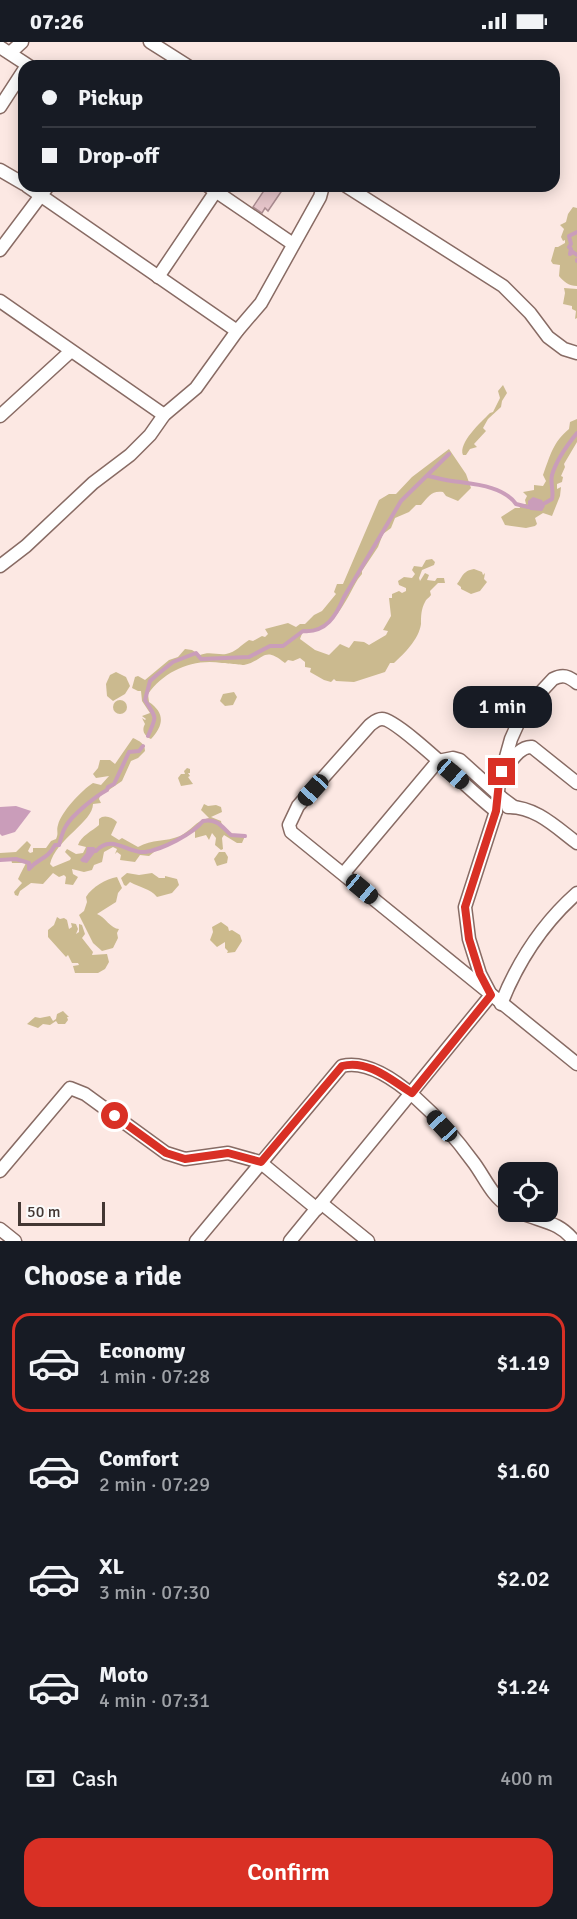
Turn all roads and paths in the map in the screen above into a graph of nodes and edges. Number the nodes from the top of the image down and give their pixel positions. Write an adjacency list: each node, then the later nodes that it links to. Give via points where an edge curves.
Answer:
1 (22, 42): 3 (street)
2 (150, 42): 5 (street)
3 (5, 50): 4 (street)
4 (18, 60)
5 (178, 60)
6 (18, 80): 7 (street)
7 (0, 107)
8 (0, 170): 9 (street)
9 (18, 181)
10 (44, 192): 17 (street)
11 (46, 192): 18 (street)
12 (210, 192): 18 (street)
13 (216, 192): 16 (street)
14 (321, 192): 16 (street)
15 (355, 192): 22 (street, via 503,286 548,337)
16 (293, 244): 20 (street, via 261,303)
17 (0, 250)
18 (158, 277): 20 (street)
19 (0, 301): 21 (street)
20 (237, 331): 23 (street, via 196,388)
21 (71, 351): 23 (street); 24 (street)
22 (577, 353)
23 (164, 415): 25 (street, via 130,455)
24 (0, 416)
25 (0, 566)
26 (577, 683): 28 (street, via 570,677 553,679 524,710)
27 (438, 761): 30 (street, via 460,760); 32 (street); 34 (street); 34 (street, via 393,723 383,718 375,720 298,806 289,825 291,832)
28 (502, 772): 29 (street, via 521,750 532,747); 30 (street)
29 (577, 783)
30 (499, 796): 31 (street); 32 (street)
31 (514, 807): 32 (street); 33 (street, via 527,809)
32 (496, 811): 36 (street, via 465,907 469,939)
33 (577, 843)
34 (344, 873): 36 (street)
35 (577, 893): 37 (street, via 561,906 534,941 513,974)
36 (491, 995): 37 (street); 39 (street)
37 (501, 1004): 38 (street)
38 (577, 1064)
39 (412, 1093): 40 (street, via 374,1069 358,1064 342,1066); 42 (street, via 458,1142); 43 (street)
40 (261, 1162): 41 (street, via 228,1153 185,1159 166,1153 85,1094 70,1088); 43 (street); 47 (street)
41 (0, 1171)
42 (498, 1197)
43 (319, 1206): 48 (street); 49 (street)
44 (551, 1222): 50 (street)
45 (0, 1229): 46 (street)
46 (15, 1241)
47 (196, 1241)
48 (290, 1241)
49 (368, 1241)
50 (574, 1241)

